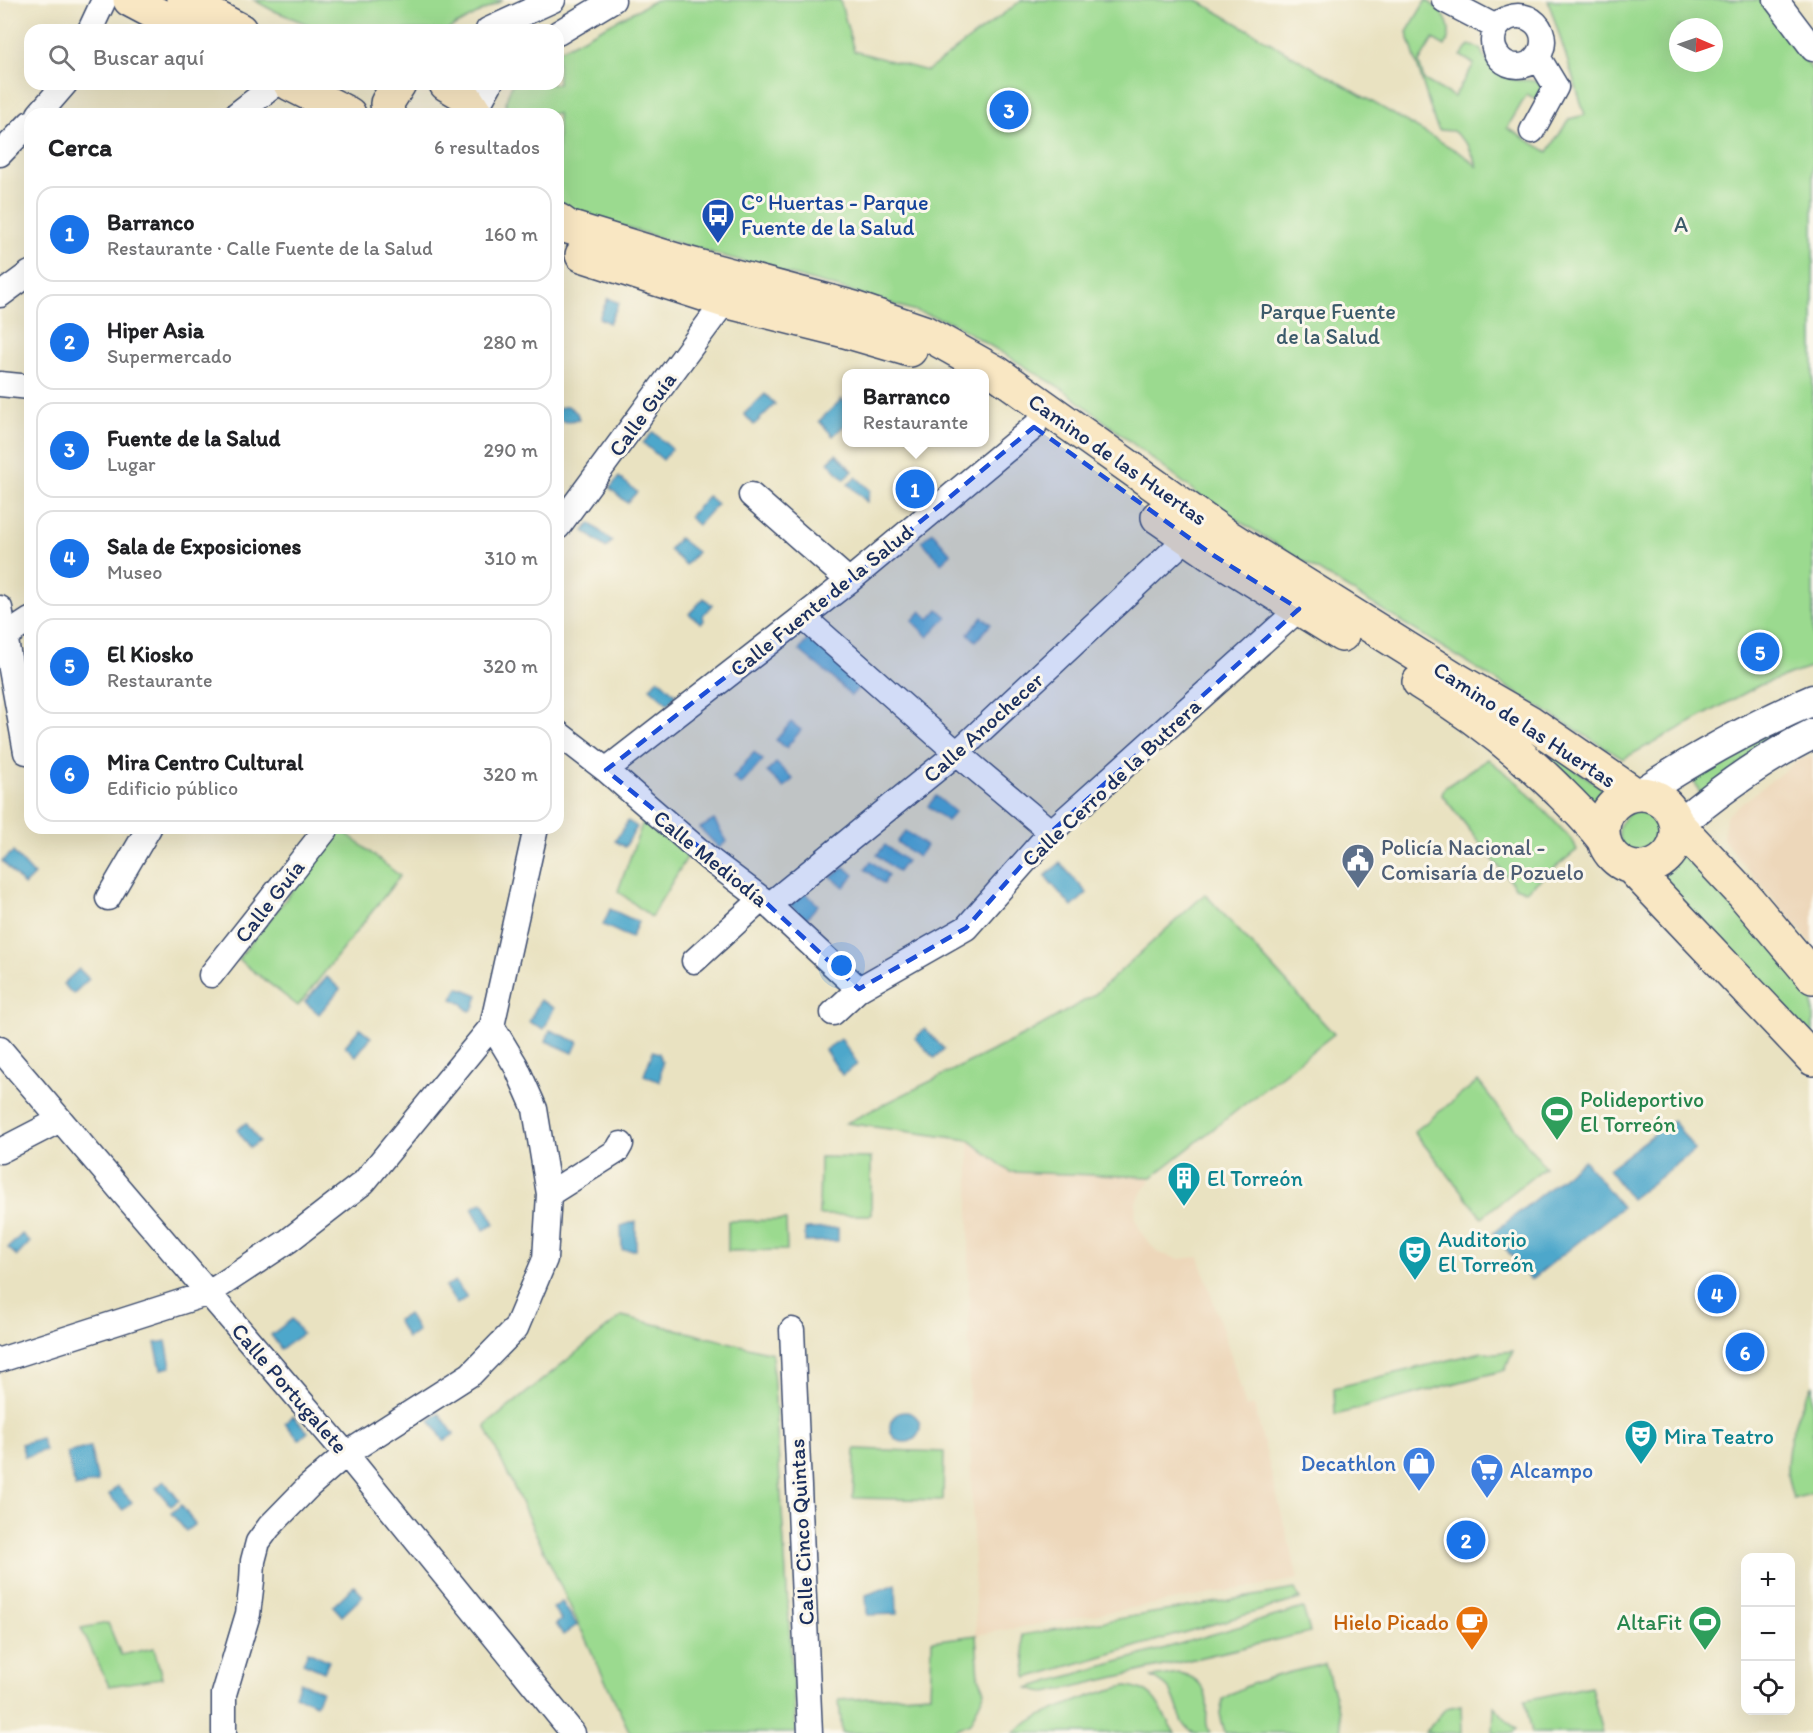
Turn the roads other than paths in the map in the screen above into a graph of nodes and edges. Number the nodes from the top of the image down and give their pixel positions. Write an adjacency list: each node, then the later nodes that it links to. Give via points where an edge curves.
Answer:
1 (104, 0): 9 (street)
2 (130, 0): 10 (main road)
3 (183, 0): 11 (main road)
4 (553, 0): 12 (street)
5 (613, 0): 14 (street)
6 (1444, 0): 13 (street)
7 (1776, 0): 15 (street)
8 (1524, 8): 13 (street); 16 (street, via 1542,33)
9 (93, 24)
10 (176, 24)
11 (229, 24)
12 (501, 24)
13 (1496, 27): 16 (street, via 1492,35 1495,52 1507,64 1523,66)
14 (564, 29)
15 (1813, 49)
16 (1538, 57): 28 (street, via 1556,87)
17 (60, 90): 23 (street)
18 (268, 90): 24 (street)
19 (302, 90): 25 (main road)
20 (395, 90): 26 (main road)
21 (456, 90): 22 (main road)
22 (480, 103)
23 (44, 108)
24 (245, 108)
25 (337, 108)
26 (387, 108)
27 (24, 129): 29 (street)
28 (1532, 131)
29 (0, 154)
30 (564, 225): 55 (main road, Camino de las Huertas, via 854,308 924,332 997,373 1225,535 1530,722)
31 (564, 249): 34 (main road)
32 (24, 277): 33 (street)
33 (0, 295)
34 (725, 301): 35 (main road, via 918,352); 41 (street, Calle Guía)
35 (946, 369)
36 (0, 384): 37 (street)
37 (24, 386)
38 (989, 395): 39 (main road, Camino de las Huertas)
39 (1034, 427): 42 (main road, Camino de las Huertas); 43 (street, Calle Fuente de la Salud)
40 (751, 495): 43 (street)
41 (564, 519)
42 (1188, 537): 45 (main road, Camino de las Huertas); 53 (street, Calle Anochecer)
43 (849, 581): 46 (street, Calle Fuente de la Salud)
44 (0, 608): 48 (street)
45 (1299, 609): 57 (street, Calle Cerro de la Butrera); 61 (main road, Camino de las Huertas, via 1487,727 1536,769)
46 (803, 617): 53 (street); 54 (street, Calle Fuente de la Salud)
47 (24, 624): 48 (street)
48 (4, 637): 52 (street)
49 (1813, 700): 55 (street, via 1769,718)
50 (1813, 734): 56 (street, via 1785,747)
51 (564, 738): 54 (street, Calle Mediodía)
52 (24, 742)
53 (957, 753): 57 (street); 64 (street, Calle Anochecer)
54 (606, 770): 64 (street, Calle Mediodía)
55 (1637, 794): 56 (main road, via 1661,800); 61 (main road, via 1620,800 1609,810)
56 (1678, 825): 62 (main road, via 1672,850 1665,859 1643,869); 67 (main road)
57 (1052, 832): 68 (street, Calle Cerro de la Butrera, via 966,928)
58 (145, 834): 63 (street)
59 (322, 834): 66 (street, Calle Guía)
60 (535, 834): 70 (street)
61 (1604, 840): 62 (main road, via 1611,855)
62 (1631, 867): 72 (main road)
63 (108, 898)
64 (765, 902): 65 (street, Calle Anochecer); 68 (street, Calle Mediodía)
65 (694, 961)
66 (211, 975)
67 (1813, 977)
68 (859, 989): 69 (street, Calle Cerro de la Butrera)
69 (833, 1013)
70 (492, 1026): 76 (street, via 535,1109); 77 (street, via 364,1182 288,1241)
71 (0, 1048): 73 (street, Calle Portugalete)
72 (1813, 1059)
73 (60, 1120): 75 (street); 77 (street, Calle Portugalete)
74 (621, 1144): 76 (street, via 617,1151)
75 (0, 1151)
76 (549, 1194): 80 (street, via 545,1259 516,1328 471,1374)
77 (208, 1293): 79 (street); 80 (street, Calle Portugalete)
78 (792, 1330): 83 (street, Calle Cinco Quintas)
79 (0, 1360)
80 (346, 1454): 81 (street, via 309,1486 258,1542 252,1562 248,1614 224,1694); 82 (street, Calle Portugalete)
81 (224, 1733)
82 (573, 1733)
83 (810, 1733)

